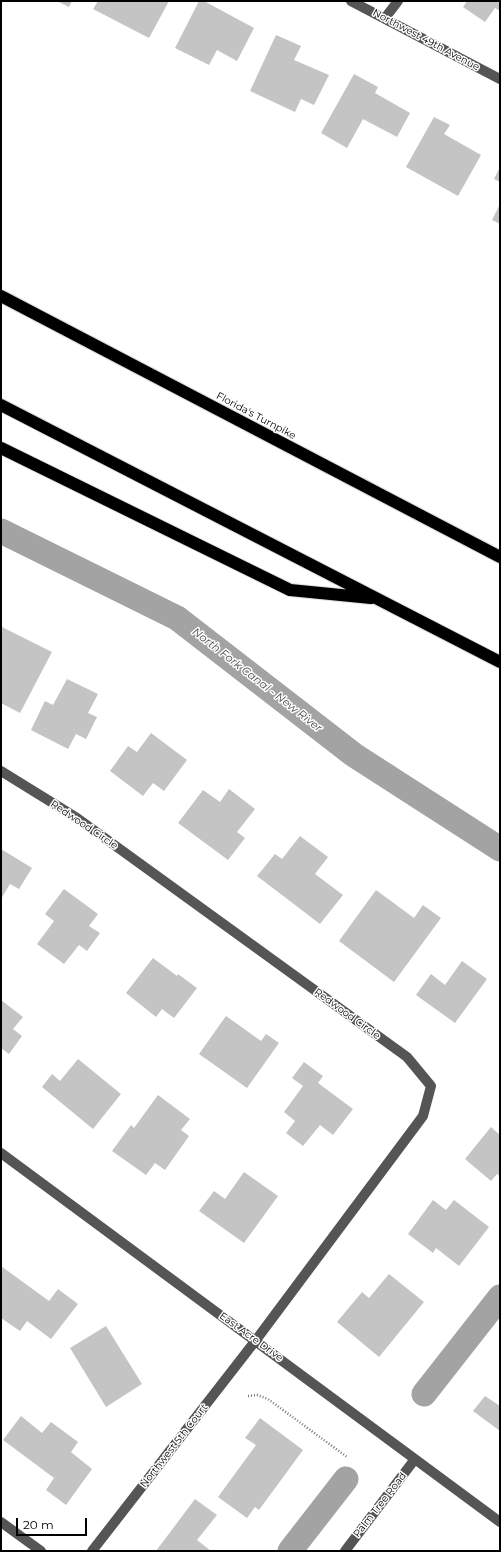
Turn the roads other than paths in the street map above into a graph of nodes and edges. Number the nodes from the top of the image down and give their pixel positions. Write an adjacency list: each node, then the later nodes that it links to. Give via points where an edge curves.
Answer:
1 (351, 1): 3 (street, Northwest 49th Avenue)
2 (398, 1): 3 (street)
3 (385, 18): 4 (street, Northwest 49th Avenue)
4 (500, 79)
5 (1, 296): 8 (highway, Florida's Turnpike)
6 (1, 405): 9 (highway)
7 (1, 448): 9 (highway, via 290,590)
8 (500, 557)
9 (378, 599): 10 (highway)
10 (500, 662)
11 (1, 771): 13 (street, Redwood Circle, via 77,818 407,1057 431,1086 423,1116)
12 (1, 1153): 13 (street, East Acre Drive)
13 (256, 1340): 14 (street, East Acre Drive); 18 (street, Northwest 5th Court)
14 (416, 1459): 16 (street, East Acre Drive); 19 (street, Palm Tree Road)
15 (1, 1522): 17 (street)
16 (500, 1522)
17 (41, 1551)
18 (92, 1551)
19 (345, 1551)

